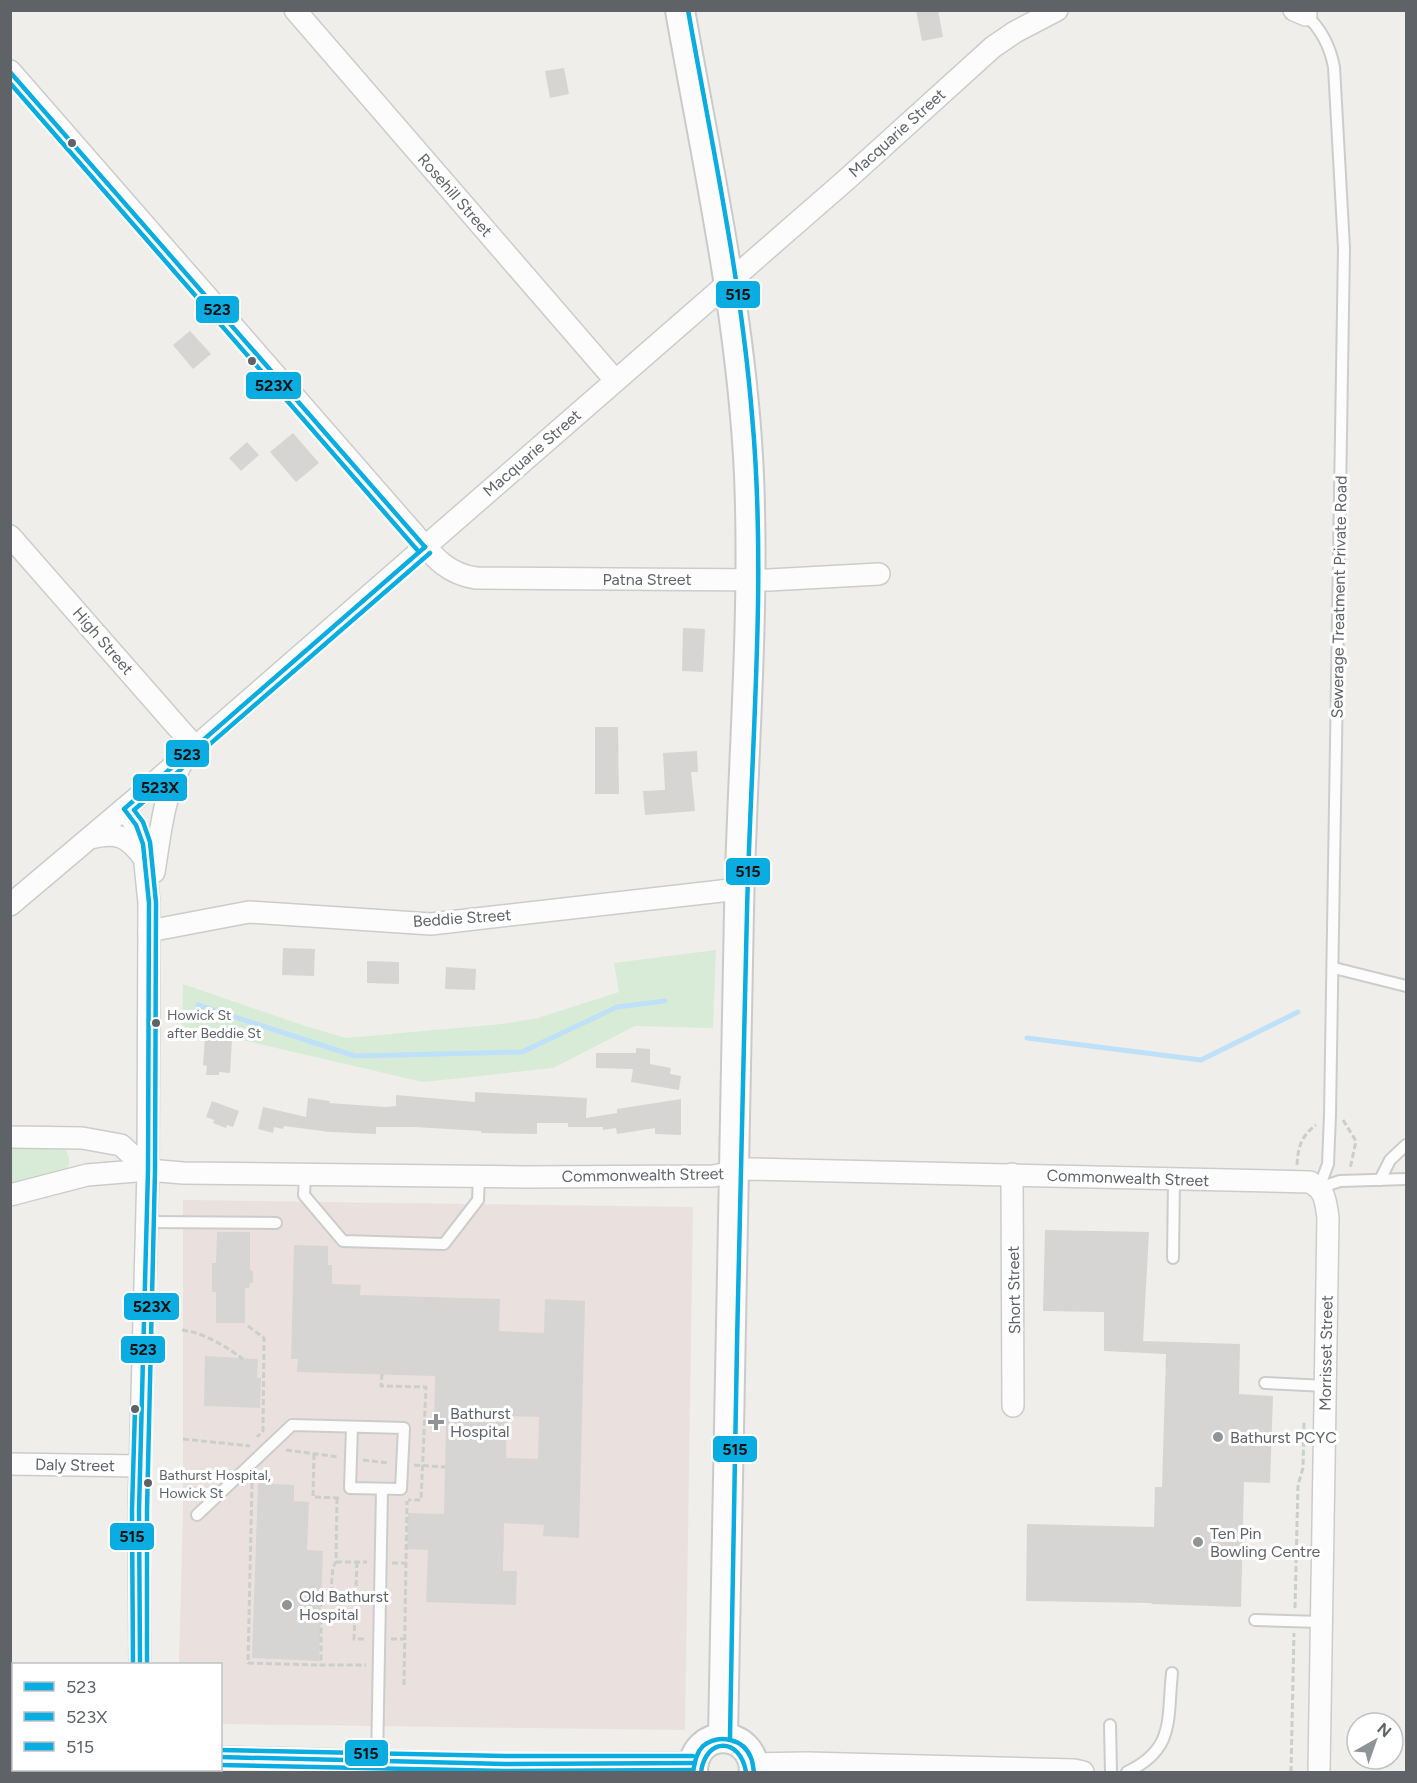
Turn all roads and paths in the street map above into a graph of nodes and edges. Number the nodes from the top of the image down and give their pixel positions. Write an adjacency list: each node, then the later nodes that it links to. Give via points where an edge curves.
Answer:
1 (295, 10): 7 (street, Rosehill Street)
2 (680, 10): 6 (main road)
3 (1057, 10): 6 (street, Macquarie Street, via 993,47)
4 (1300, 13): 21 (lane, Sewerage Treatment Private Road, via 1316,24 1331,51 1334,67 1344,248)
5 (10, 71): 9 (street, Patna Street)
6 (728, 282): 7 (street, Macquarie Street); 11 (main road, via 749,474)
7 (615, 380): 9 (street, Macquarie Street)
8 (10, 536): 12 (street, High Street)
9 (425, 547): 11 (street, Patna Street, via 450,571 476,578); 12 (street, Macquarie Street)
10 (879, 574): 11 (street, Patna Street)
11 (750, 580): 17 (main road)
12 (191, 750): 13 (street, Macquarie Street); 14 (street, via 170,788)
13 (131, 803): 14 (street, via 154,815); 15 (street, Macquarie Street); 16 (street)
14 (160, 834): 18 (street)
15 (90, 838): 16 (street, via 119,836 132,843); 19 (street, Macquarie Street)
16 (144, 858): 18 (street)
17 (739, 889): 20 (street, Beddie Street, via 431,924 249,912); 28 (main road)
18 (149, 903): 20 (street)
19 (10, 904)
20 (148, 931): 27 (street)
21 (1334, 968): 22 (lane); 23 (lane, Sewerage Treatment Private Road)
22 (1407, 986)
23 (1330, 1115): 36 (path, via 1345,1121 1356,1141 1349,1173); 37 (path, via 1307,1131 1298,1145); 38 (lane, Sewerage Treatment Private Road, via 1328,1164)
24 (10, 1137): 25 (street)
25 (82, 1138): 27 (street, via 121,1145); 31 (street)
26 (1407, 1145): 35 (lane, via 1390,1160)
27 (148, 1170): 29 (street, Commonwealth Street); 31 (street, Commonwealth Street); 40 (street)
28 (733, 1173): 30 (street, Commonwealth Street, via 749,1169); 32 (street, Commonwealth Street); 77 (main road)
29 (305, 1174): 32 (street, Commonwealth Street); 32 (lane, via 303,1195 343,1241 444,1244 478,1200)
30 (1012, 1174): 34 (street, Commonwealth Street); 49 (street, Short Street)
31 (87, 1175): 39 (street, Commonwealth Street)
32 (479, 1177)
33 (1407, 1179): 35 (lane)
34 (1174, 1180): 37 (street, Commonwealth Street); 42 (lane)
35 (1380, 1180): 36 (lane)
36 (1340, 1181): 38 (lane)
37 (1295, 1182): 38 (street, Commonwealth Street, via 1310,1182)
38 (1319, 1188): 48 (street, Morrisset Street, via 1325,1197 1328,1217)
39 (10, 1194)
40 (147, 1222): 41 (lane); 59 (street)
41 (276, 1223)
42 (1173, 1258)
43 (249, 1326): 53 (path, via 264,1338 263,1431)
44 (182, 1330): 45 (path, via 219,1341)
45 (243, 1359)
46 (382, 1374): 60 (path, via 381,1386 426,1387)
47 (1265, 1383): 48 (lane)
48 (1326, 1386): 70 (street, Morrisset Street)
49 (1014, 1406)
50 (1304, 1421): 69 (path)
51 (352, 1427): 54 (lane, via 292,1425); 56 (lane); 58 (lane, via 404,1428)
52 (183, 1440): 53 (path)
53 (248, 1446): 54 (path)
54 (268, 1448): 55 (path); 67 (lane)
55 (315, 1454): 56 (path); 64 (path, via 313,1497)
56 (351, 1458): 58 (path); 63 (lane, via 350,1488)
57 (10, 1464): 59 (street, Daly Street)
58 (402, 1464): 60 (path); 63 (lane, via 401,1489)
59 (140, 1466): 71 (street)
60 (422, 1466): 61 (path); 66 (path, via 421,1500)
61 (445, 1467)
62 (252, 1474): 72 (path, via 248,1664)
63 (382, 1494): 66 (path); 79 (lane)
64 (337, 1498): 65 (path); 72 (path, via 336,1562 331,1590 321,1599)
65 (348, 1498)
66 (406, 1500): 75 (path)
67 (197, 1515)
68 (1256, 1620): 69 (lane)
69 (1294, 1621): 70 (lane); 85 (path)
70 (1321, 1622): 86 (street, Morrisset Street)
71 (140, 1663)
72 (321, 1665): 73 (path)
73 (371, 1665)
74 (1172, 1674): 84 (lane, via 1166,1737 1155,1754)
75 (404, 1685)
76 (1110, 1725): 83 (lane)
77 (723, 1738): 80 (main road, via 707,1743 696,1755); 81 (main road, via 746,1748)
78 (222, 1757): 79 (street)
79 (377, 1761): 80 (street)
80 (693, 1768)
81 (754, 1768): 82 (street, via 807,1763)
82 (1083, 1773)
83 (1111, 1773)
84 (1126, 1773)
85 (1291, 1773)
86 (1319, 1773)

